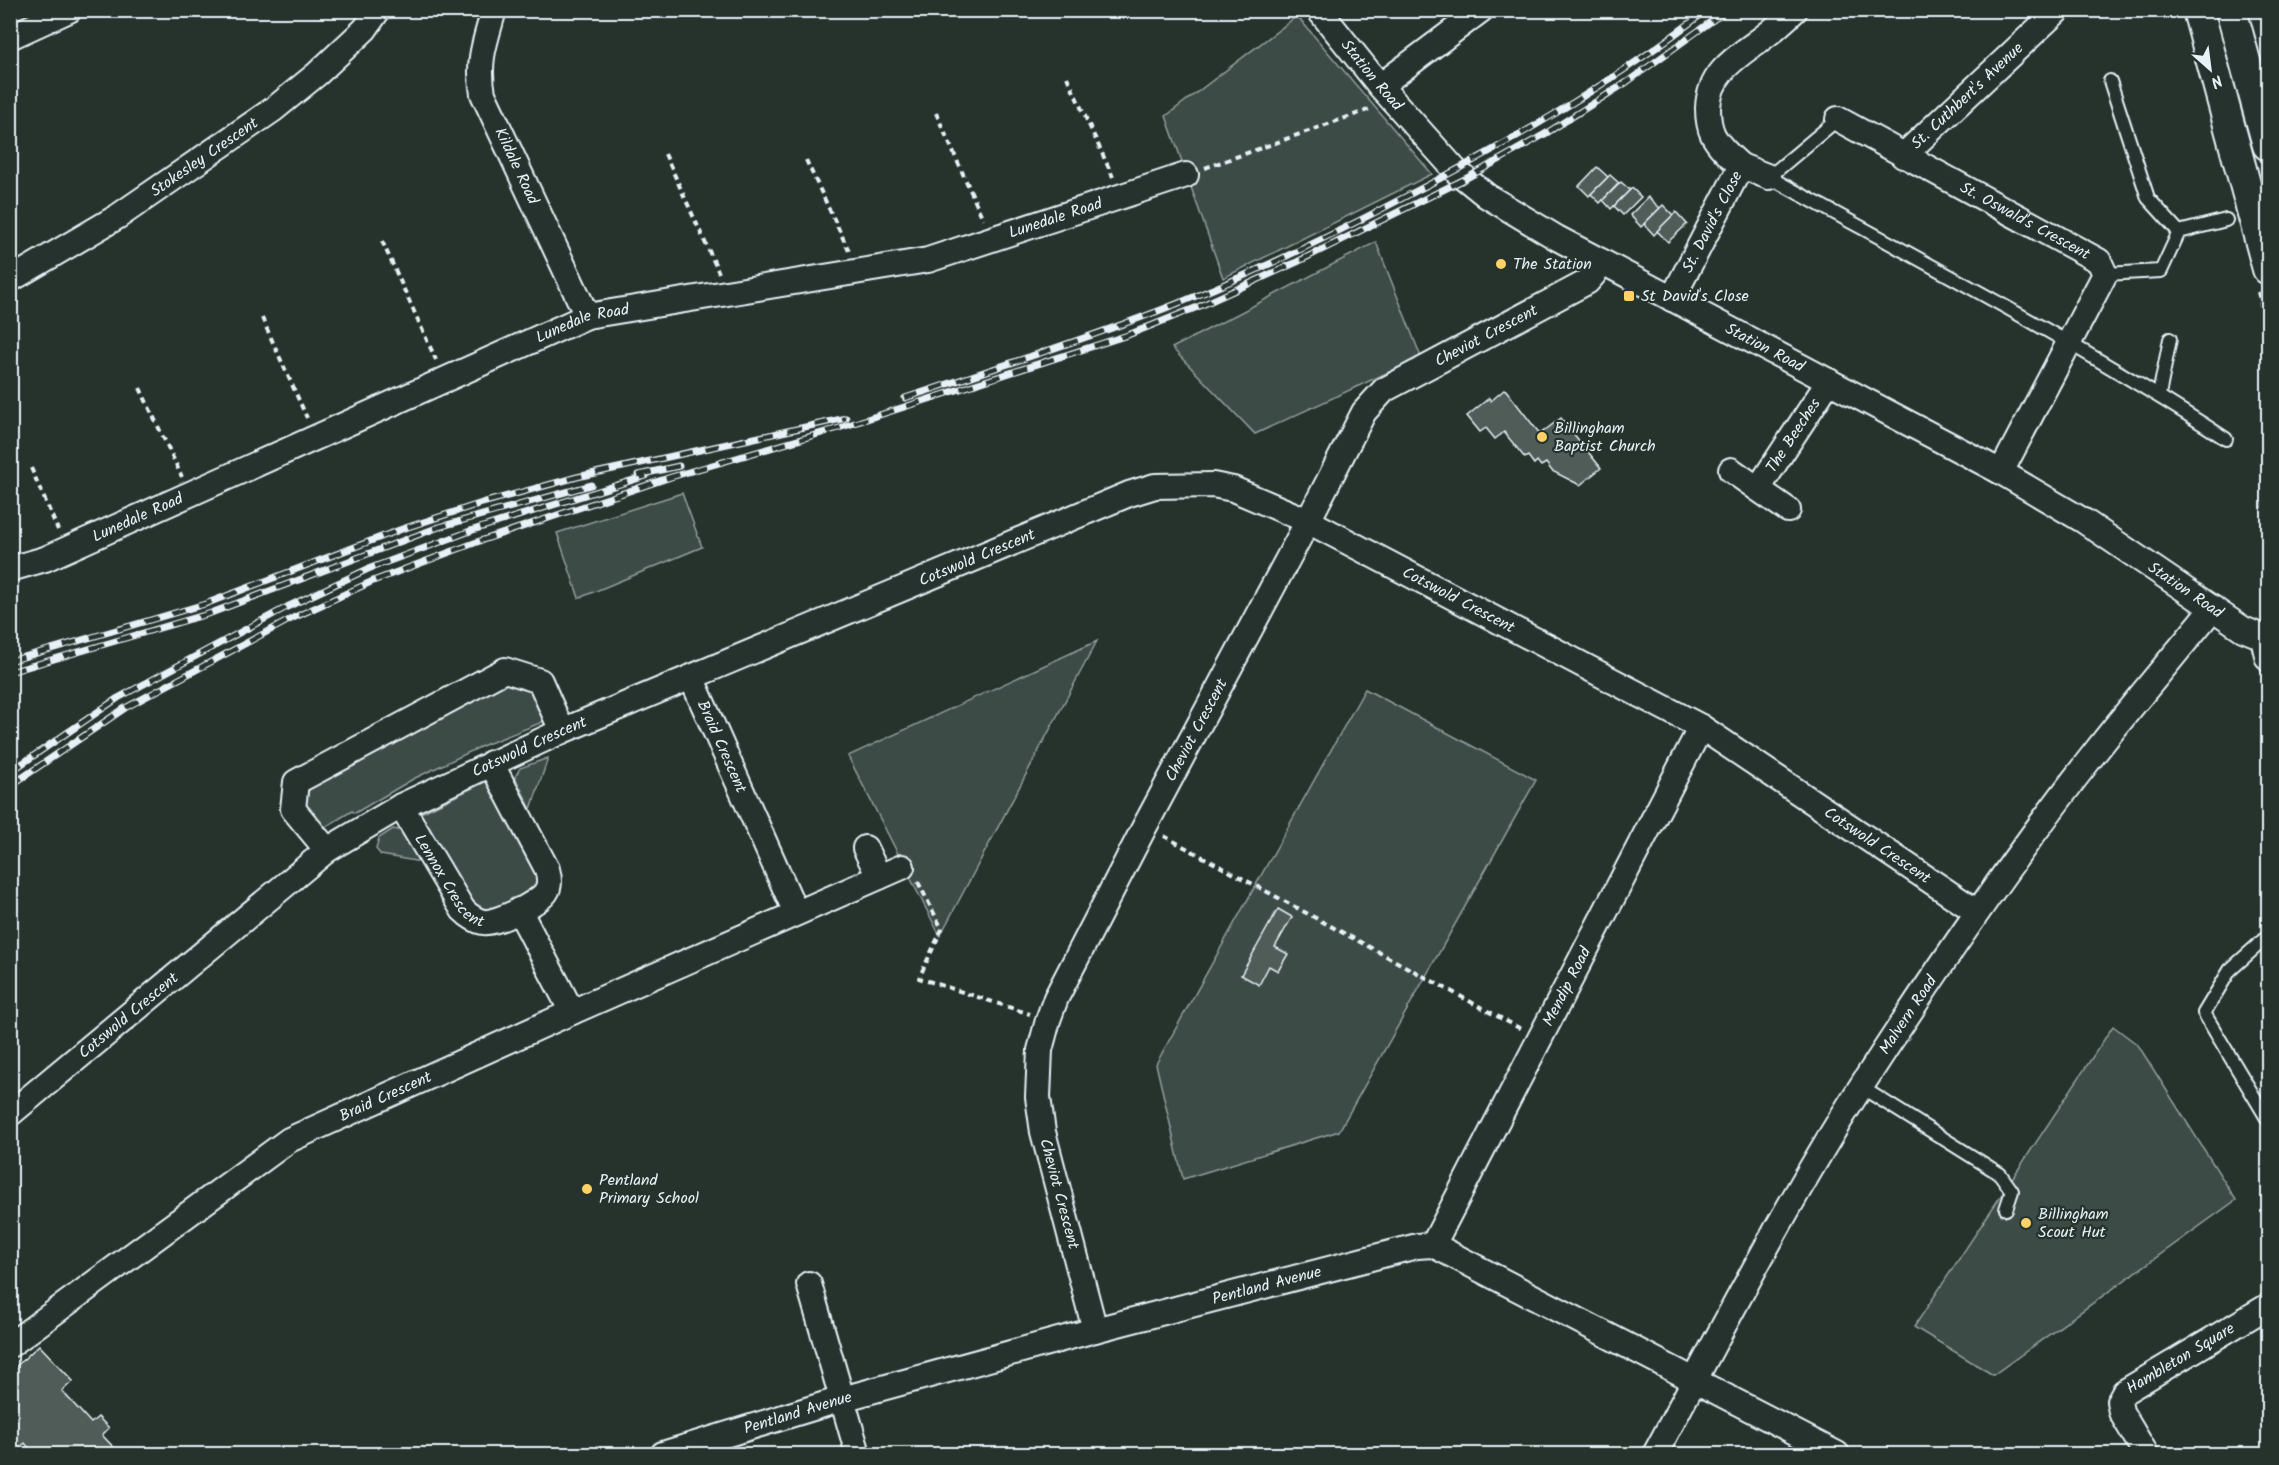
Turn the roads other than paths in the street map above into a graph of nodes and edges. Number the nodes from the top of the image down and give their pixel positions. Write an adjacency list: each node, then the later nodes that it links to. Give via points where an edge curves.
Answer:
1 (69, 10): 10 (street)
2 (378, 10): 24 (street, Stokesley Crescent, via 365,29 274,109 117,217)
3 (494, 10): 26 (street, Kildale Road, via 479,72 483,94)
4 (1319, 10): 12 (street, Station Road)
5 (1481, 10): 12 (street)
6 (1795, 10): 16 (street, St. David's Close, via 1731,60 1713,84 1708,99 1712,134)
7 (2058, 10): 15 (street, St. Cuthbert's Avenue)
8 (2198, 10): 22 (street)
9 (2230, 10): 14 (street)
10 (10, 37)
11 (2110, 81): 20 (lane, via 2148,198)
12 (1387, 93): 21 (street, Station Road, via 1465,179 1519,216)
13 (1838, 119): 15 (street, St. Oswald's Crescent); 18 (lane)
14 (2268, 145)
15 (1904, 156): 23 (street, St. Oswald's Crescent, via 2099,261)
16 (1741, 166): 18 (street); 25 (street, St. David's Close)
17 (1185, 176): 26 (street, Lunedale Road, via 928,260)
18 (1769, 177): 28 (lane)
19 (2226, 220): 20 (lane)
20 (2179, 231): 23 (lane, via 2161,271)
21 (1601, 261): 25 (street, Station Road); 36 (street, Cheviot Crescent, via 1587,282 1384,390 1364,412)
22 (2268, 269)
23 (2105, 274): 28 (street, St. Oswald's Crescent)
24 (10, 280)
25 (1672, 299): 29 (street, Station Road)
26 (587, 316): 37 (street, Lunedale Road, via 45,559)
27 (2170, 339): 30 (lane)
28 (2068, 342): 30 (lane); 33 (street, St. Oswald's Crescent)
29 (1829, 381): 33 (street, Station Road); 34 (street, The Beeches)
30 (2159, 395): 31 (lane)
31 (2226, 439)
32 (1731, 470): 34 (street, The Beeches)
33 (2001, 472): 38 (street, Station Road, via 2084,521)
34 (1758, 489): 35 (street, The Beeches)
35 (1788, 510)
36 (1308, 521): 41 (street, Cotswold Crescent, via 1233,489 1214,485 1155,486); 42 (street, Cotswold Crescent); 62 (street, Cheviot Crescent, via 1144,826 1047,1020 1040,1050 1038,1097 1043,1132)
37 (10, 569)
38 (2213, 608): 39 (street, Station Road); 51 (street, Malvern Road, via 2093,755)
39 (2262, 637): 40 (lane, Station Road, via 2262,660)
40 (2268, 668)
41 (692, 679): 43 (street, Cotswold Crescent); 52 (street, Braid Crescent)
42 (1701, 727): 51 (street, Cotswold Crescent); 59 (street, Mendip Road)
43 (562, 731): 44 (street, Cotswold Crescent); 47 (street, via 540,681 505,670 296,782 293,809)
44 (491, 763): 45 (street, Cotswold Crescent); 50 (street, Lennox Crescent, via 549,878 546,892)
45 (401, 806): 47 (street, Cotswold Crescent); 50 (street, Lennox Crescent, via 463,910 472,918 490,922)
46 (865, 848): 49 (street)
47 (327, 850): 56 (street, Cotswold Crescent)
48 (902, 867): 49 (street, Braid Crescent)
49 (879, 877): 52 (street, Braid Crescent)
50 (519, 910): 54 (street)
51 (1977, 912): 55 (street, Malvern Road)
52 (796, 913): 54 (street, Braid Crescent)
53 (2268, 936): 57 (lane, via 2230,970 2204,1013)
54 (572, 1012): 63 (street, Braid Crescent, via 289,1140)
55 (1861, 1087): 58 (lane, via 2000,1174 2012,1191); 64 (street, Malvern Road, via 1787,1210)
56 (10, 1114)
57 (2268, 1119)
58 (2006, 1209)
59 (1432, 1245): 62 (street, Pentland Avenue); 64 (street)
60 (809, 1284): 65 (street)
61 (2268, 1306): 70 (street, Hambleton Square, via 2124,1392 2119,1401 2121,1412)
62 (1095, 1330): 65 (street, Pentland Avenue)
63 (10, 1345)
64 (1695, 1380): 68 (street, Malvern Road); 69 (street)
65 (842, 1399): 66 (street, Pentland Avenue); 67 (street)
66 (663, 1455)
67 (858, 1455)
68 (1655, 1455)
69 (1838, 1455)
70 (2146, 1455)

